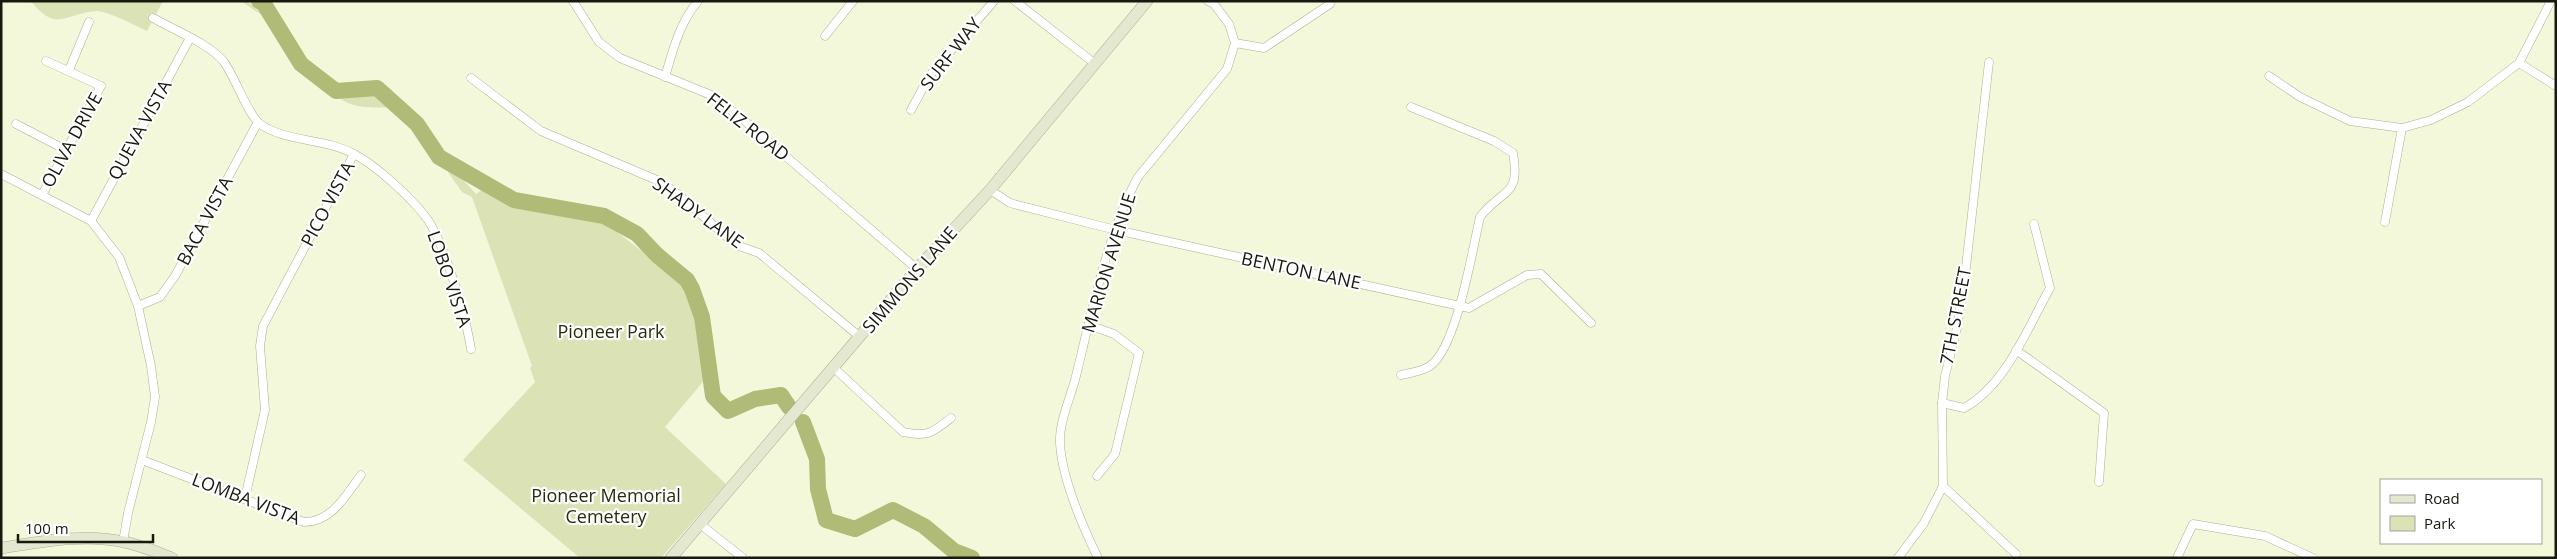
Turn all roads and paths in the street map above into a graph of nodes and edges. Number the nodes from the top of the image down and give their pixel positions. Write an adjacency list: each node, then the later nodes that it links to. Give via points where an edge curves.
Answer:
1 (573, 1): 21 (street, FELIZ ROAD, via 600,42 620,58)
2 (698, 1): 21 (street, via 686,16)
3 (853, 1): 12 (street)
4 (994, 1): 25 (street, SURF WAY, via 930,75)
5 (1015, 1): 17 (street)
6 (1147, 1): 17 (street, SIMMONS LANE)
7 (1208, 1): 14 (street, via 1229,24)
8 (2551, 1): 18 (street)
9 (1330, 4): 14 (street, via 1264,48)
10 (153, 18): 13 (street)
11 (89, 22): 19 (street)
12 (824, 36)
13 (190, 38): 26 (street, via 220,57); 34 (street, QUEVA VISTA)
14 (1235, 43): 37 (street, MARION AVENUE, via 1227,69 1138,177)
15 (46, 61): 19 (street, OLIVA DRIVE)
16 (1989, 62): 48 (street, 7TH STREET, via 1966,267 1957,328 1944,376)
17 (1094, 63): 32 (street, SIMMONS LANE)
18 (2519, 63): 23 (street); 28 (street, via 2468,102 2431,120)
19 (69, 70): 29 (street, OLIVA DRIVE, via 101,86)
20 (2269, 76): 28 (street, via 2300,97 2350,121)
21 (665, 77): 38 (street, FELIZ ROAD, via 711,95)
22 (471, 78): 43 (street, SHADY LANE, via 541,130 659,181 736,245 759,253)
23 (2556, 86)
24 (1411, 106): 40 (street, via 1494,141 1513,154 1517,174 1509,191 1491,203 1480,217)
25 (911, 110)
26 (258, 122): 30 (street, PICO VISTA, via 277,132 319,140); 39 (street, BACA VISTA, via 175,276 160,297)
27 (16, 124): 29 (street)
28 (2402, 128): 35 (street)
29 (66, 150): 33 (street, OLIVA DRIVE)
30 (354, 154): 44 (street, LOBO VISTA, via 379,172 426,217 440,244 466,321); 55 (street, PICO VISTA, via 263,326 260,346 265,410)
31 (1, 174): 33 (street, OLIVA DRIVE)
32 (990, 190): 37 (street, BENTON LANE, via 1010,204); 38 (street, SIMMONS LANE)
33 (42, 195): 34 (street, OLIVA DRIVE)
34 (91, 221): 39 (street, via 119,257)
35 (2385, 222)
36 (2034, 224): 45 (street, via 2050,288)
37 (1116, 230): 40 (street, BENTON LANE); 42 (street, MARION AVENUE)
38 (917, 269): 43 (street, SIMMONS LANE)
39 (138, 306): 50 (street, via 152,366 154,397)
40 (1458, 306): 41 (street, BENTON LANE, via 1469,308 1527,275 1541,274); 47 (street, via 1453,331 1444,351 1430,366)
41 (1591, 323)
42 (1089, 325): 52 (street, via 1114,334 1139,352 1115,454); 63 (street, MARION AVENUE, via 1060,441 1064,467 1082,524)
43 (860, 337): 46 (street, SIMMONS LANE)
44 (471, 349)
45 (2016, 350): 48 (street, via 1991,388 1974,402 1964,408); 53 (street, via 2104,413)
46 (834, 368): 49 (street, via 903,432 932,434); 56 (street, SIMMONS LANE)
47 (1401, 375)
48 (1942, 403): 54 (street, 7TH STREET)
49 (951, 418)
50 (142, 460): 55 (street, LOMBA VISTA); 57 (street)
51 (361, 475): 55 (street, LOMBA VISTA, via 335,509 315,522 304,522)
52 (1097, 476)
53 (2099, 482)
54 (1943, 486): 59 (street); 64 (street, 7TH STREET, via 1924,524)
55 (245, 498)
56 (700, 524): 61 (street, SIMMONS LANE); 62 (street)
57 (123, 542): 58 (street, via 68,539); 60 (street)
58 (1, 548)
59 (2016, 554)
60 (172, 558)
61 (671, 558)
62 (743, 558)
63 (1098, 558)
64 (1898, 558)
65 (2177, 558): 66 (street, via 2193,524 2265,536)
66 (2313, 558)

